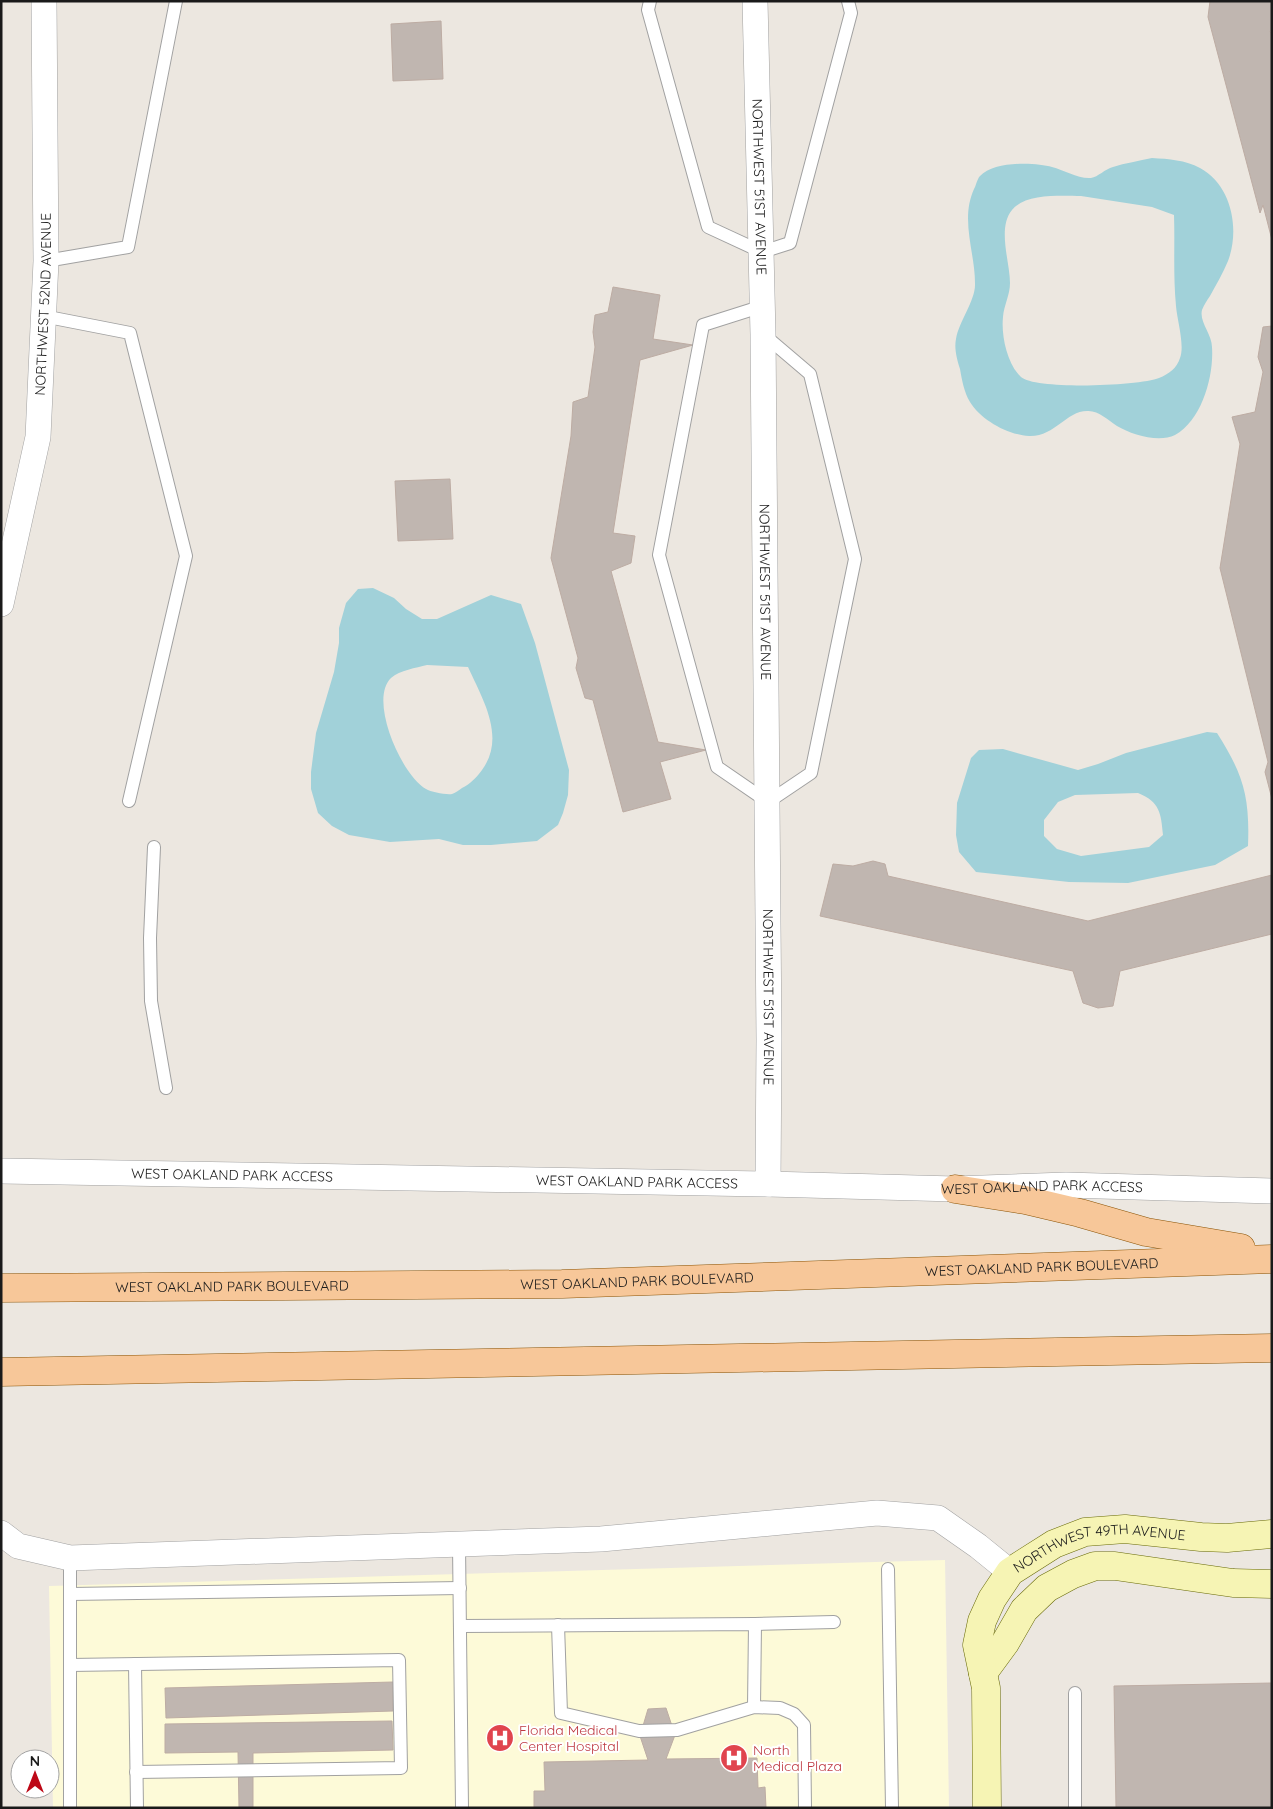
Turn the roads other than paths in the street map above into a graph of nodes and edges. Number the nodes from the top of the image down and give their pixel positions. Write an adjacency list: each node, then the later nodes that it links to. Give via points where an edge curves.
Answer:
1 (44, 1): 7 (street, NORTHWEST 52ND AVENUE)
2 (176, 1): 7 (lane, via 128,247)
3 (650, 1): 6 (lane, via 648,10 708,227)
4 (755, 1): 6 (street, NORTHWEST 51ST AVENUE)
5 (848, 1): 6 (lane, via 851,13 790,243)
6 (762, 252): 8 (street, NORTHWEST 51ST AVENUE)
7 (46, 262): 9 (street, NORTHWEST 52ND AVENUE)
8 (763, 306): 10 (street, NORTHWEST 51ST AVENUE); 13 (lane, via 703,326 659,555 717,767)
9 (43, 316): 11 (street, NORTHWEST 52ND AVENUE, via 38,438); 12 (lane, via 130,333 186,556)
10 (763, 334): 13 (street, NORTHWEST 51ST AVENUE); 13 (lane, via 810,374 855,559 811,774)
11 (1, 604)
12 (129, 801)
13 (768, 802): 17 (street, NORTHWEST 51ST AVENUE)
14 (154, 847): 15 (lane, via 151,1000)
15 (166, 1088)
16 (1, 1171): 17 (street, WEST OAKLAND PARK ACCESS)
17 (768, 1184): 18 (street, WEST OAKLAND PARK ACCESS)
18 (955, 1190): 19 (street, WEST OAKLAND PARK ACCESS, via 1066,1185); 20 (main road, via 1025,1200 1146,1232)
19 (1272, 1191)
20 (1272, 1254)
21 (1272, 1259): 22 (main road, WEST OAKLAND PARK BOULEVARD, via 562,1284)
22 (12, 1288)
23 (1272, 1348): 24 (main road)
24 (13, 1372)
25 (1, 1533): 28 (street, via 18,1546)
26 (1272, 1534): 30 (street, NORTHWEST 49TH AVENUE, via 1227,1538 1125,1528 1085,1532 1054,1544)
27 (459, 1544): 28 (street); 30 (street, via 601,1539 877,1513 938,1518); 32 (lane)
28 (70, 1558): 33 (lane)
29 (888, 1569): 48 (lane)
30 (1010, 1572): 40 (street, NORTHWEST 49TH AVENUE, via 982,1621 977,1645)
31 (1272, 1584): 40 (street, NORTHWEST 49TH AVENUE, via 1233,1583 1095,1566 1047,1588 1024,1610)
32 (460, 1588): 33 (lane); 37 (lane)
33 (70, 1594): 39 (lane)
34 (834, 1622): 35 (lane)
35 (754, 1624): 36 (lane); 42 (lane)
36 (558, 1625): 37 (lane); 42 (lane, via 561,1713 639,1731 677,1730)
37 (460, 1626): 46 (lane)
38 (135, 1664): 39 (lane); 43 (lane); 43 (lane, via 399,1660 402,1768)
39 (70, 1665): 44 (lane)
40 (983, 1672): 49 (street, NORTHWEST 49TH AVENUE, via 986,1688)
41 (1075, 1693): 50 (lane)
42 (754, 1707): 47 (lane, via 780,1708 794,1714 804,1725)
43 (136, 1772): 45 (lane)
44 (70, 1808)
45 (137, 1808)
46 (462, 1808)
47 (805, 1808)
48 (892, 1808)
49 (987, 1808)
50 (1075, 1808)

